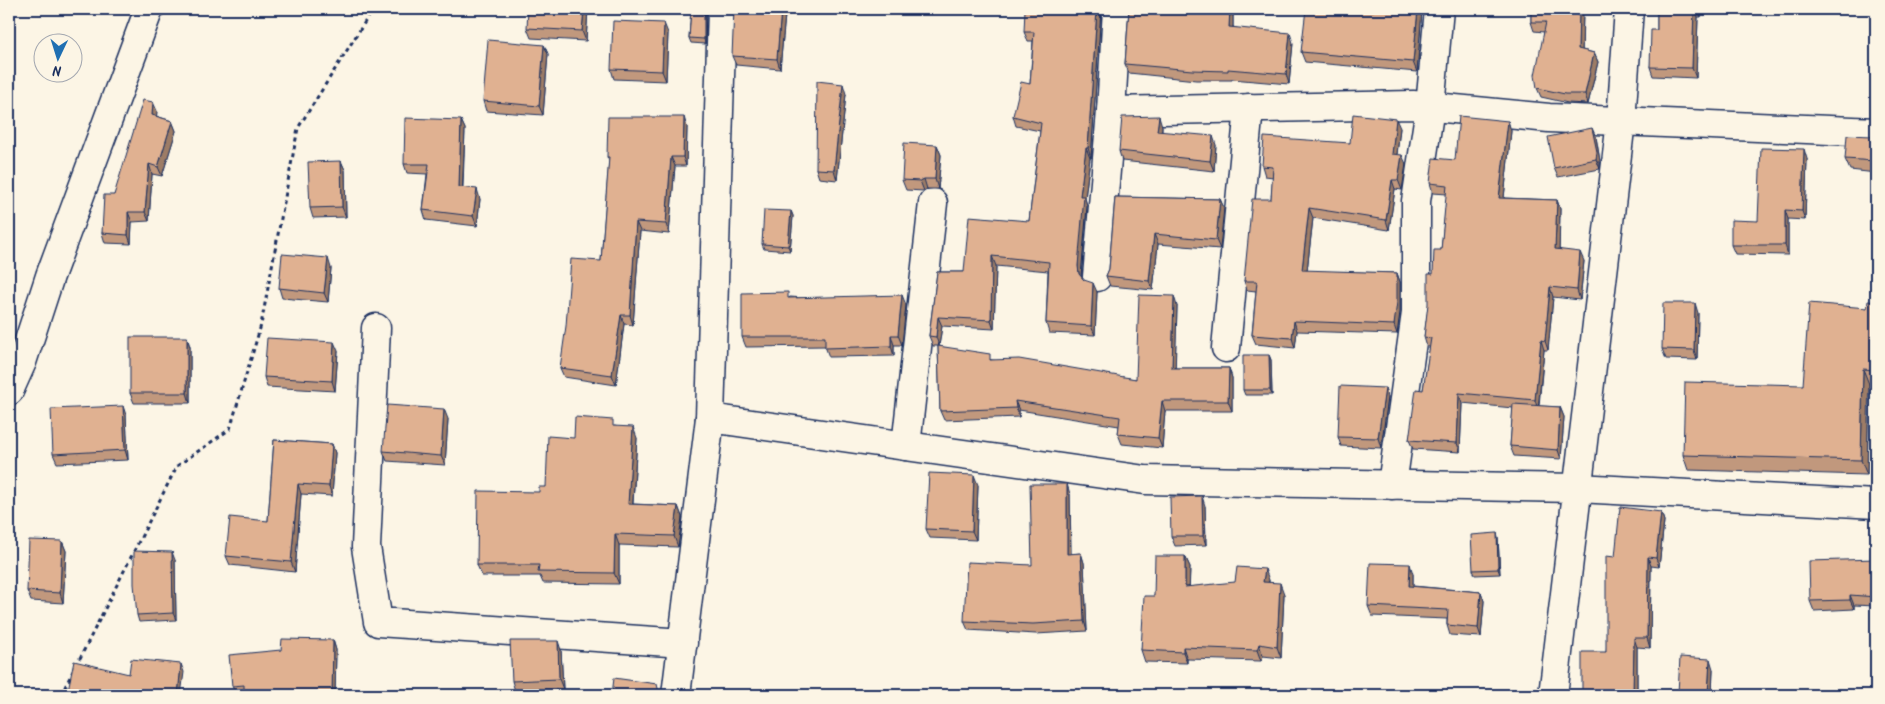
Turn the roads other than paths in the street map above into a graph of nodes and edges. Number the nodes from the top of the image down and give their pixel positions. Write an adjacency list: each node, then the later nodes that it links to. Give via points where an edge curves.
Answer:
1 (149, 9): 15 (street)
2 (722, 9): 16 (street)
3 (1117, 9): 8 (street)
4 (1439, 9): 6 (street)
5 (1629, 9): 9 (street)
6 (1430, 107): 7 (street); 9 (street); 18 (street, via 1416,201 1416,314)
7 (1249, 108): 8 (street); 14 (street)
8 (1111, 111): 12 (street)
9 (1621, 121): 10 (street); 19 (street)
10 (1876, 132)
11 (933, 203): 17 (street)
12 (1097, 277)
13 (376, 328): 21 (street, via 366,546 378,622)
14 (1226, 348)
15 (9, 391)
16 (710, 418): 17 (street); 21 (street)
17 (906, 446): 18 (street, via 1144,480)
18 (1392, 484): 19 (street)
19 (1578, 488): 20 (street); 23 (street)
20 (1876, 504)
21 (683, 643): 22 (street)
22 (676, 695)
23 (1552, 695)

